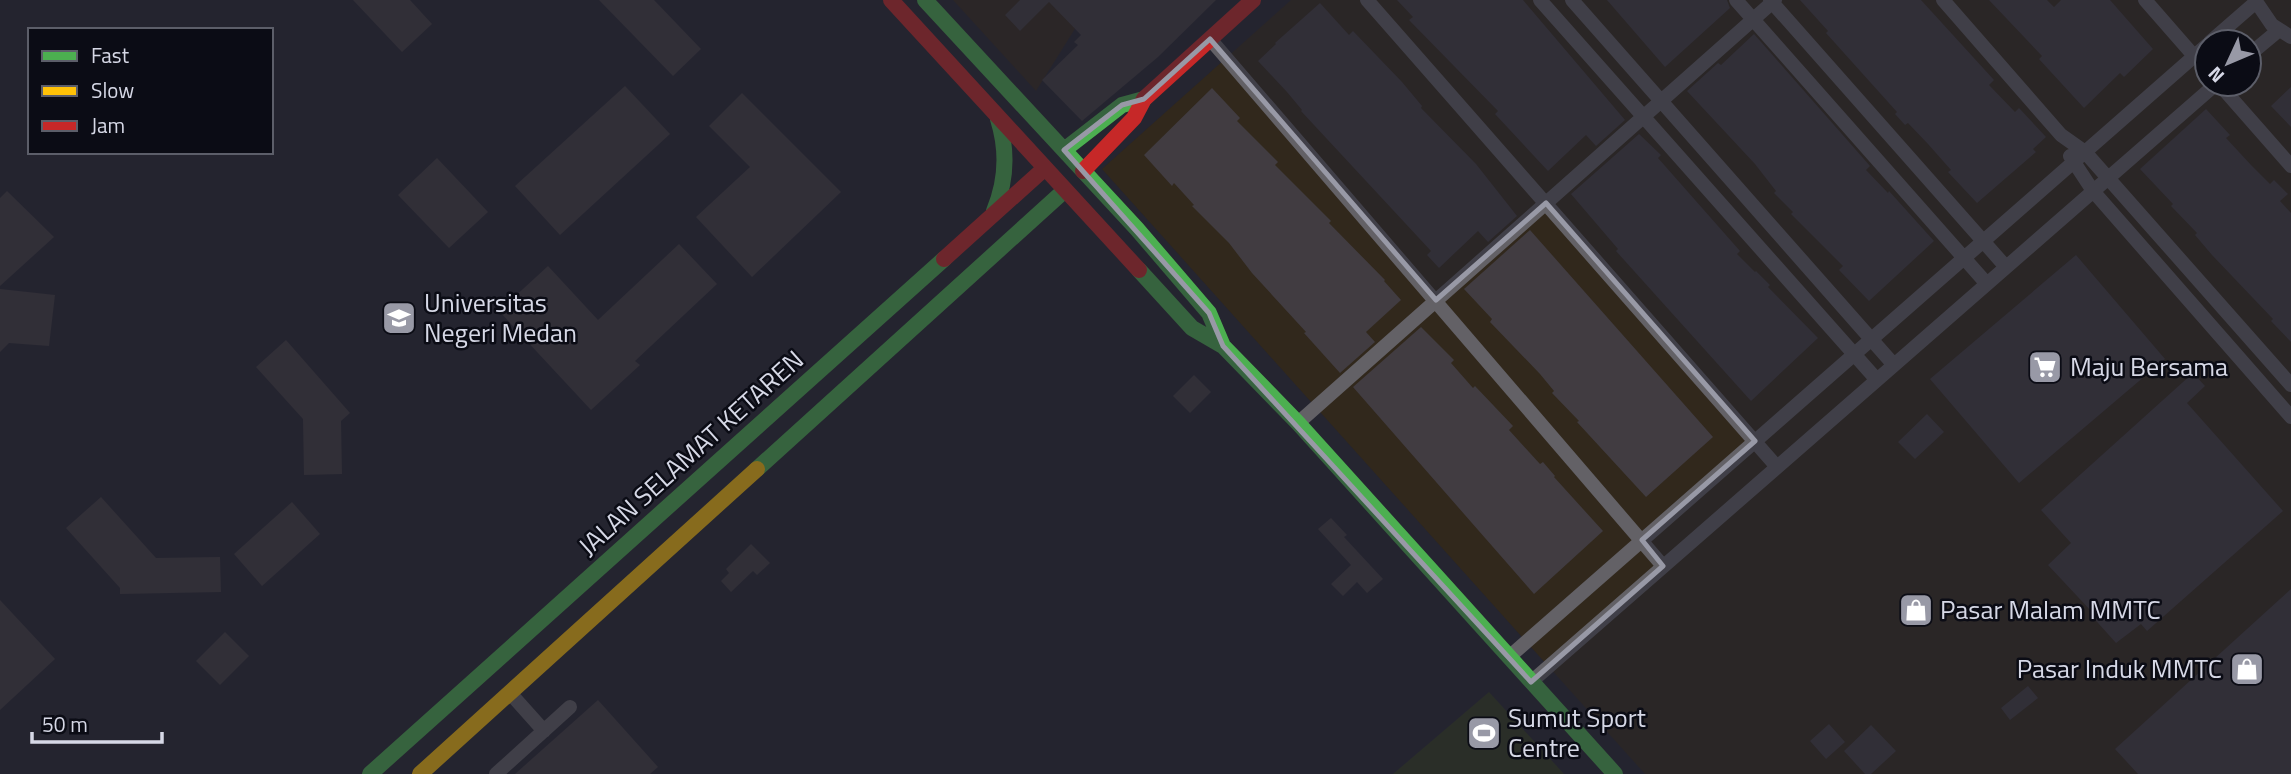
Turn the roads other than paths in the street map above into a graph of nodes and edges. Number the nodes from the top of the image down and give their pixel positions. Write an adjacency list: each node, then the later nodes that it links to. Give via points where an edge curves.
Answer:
1 (891, 0): 27 (street)
2 (925, 0): 31 (street)
3 (1253, 0): 15 (street)
4 (1367, 0): 43 (street)
5 (1540, 0): 28 (street)
6 (1572, 0): 25 (street)
7 (1736, 0): 12 (street)
8 (1943, 0): 30 (street)
9 (2145, 0): 17 (street)
10 (1772, 1): 12 (street); 19 (street)
11 (2256, 1): 13 (street); 14 (street, via 2267,19)
12 (1753, 19): 20 (street); 25 (street)
13 (2226, 28)
14 (2285, 33): 16 (street)
15 (1210, 39): 24 (street); 49 (street)
16 (2263, 46)
17 (2193, 55)
18 (2193, 57): 33 (street)
19 (1824, 61): 20 (street); 21 (street)
20 (1804, 78): 26 (street)
21 (1855, 96): 26 (street); 29 (street)
22 (2201, 98): 38 (street)
23 (2230, 98): 35 (street)
24 (1144, 99): 31 (street, via 1122,105); 37 (street, via 1134,118)
25 (1661, 101): 28 (street); 50 (street)
26 (1835, 113): 32 (street)
27 (996, 114): 36 (street); 44 (street, via 1007,155 1001,196)
28 (1643, 116): 43 (street); 52 (street)
29 (1888, 134): 32 (street); 39 (street)
30 (2061, 135): 33 (street); 34 (street)
31 (1064, 150): 37 (street)
32 (1869, 151): 42 (street)
33 (2085, 152): 34 (street); 38 (street)
34 (2073, 163): 41 (street); 45 (street)
35 (2291, 166)
36 (1045, 168): 40 (street); 44 (street, JALAN SELAMAT KETAREN)
37 (1083, 171): 51 (street, via 1209,313)
38 (2109, 178): 41 (street); 56 (street)
39 (1931, 182): 42 (street); 45 (street)
40 (1065, 190): 51 (street, via 1192,328); 57 (street, JALAN SELAMAT KETAREN)
41 (2093, 191): 47 (street); 58 (street)
42 (1911, 199): 46 (street)
43 (1546, 203): 49 (street); 60 (street)
44 (992, 215): 54 (street, JALAN SELAMAT KETAREN)
45 (1983, 241): 46 (street); 47 (street)
46 (1964, 258): 48 (street); 50 (street)
47 (2006, 267): 48 (street)
48 (1987, 284): 53 (street)
49 (1436, 300): 59 (street); 62 (street)
50 (1871, 339): 52 (street); 53 (street)
51 (1223, 345): 59 (street)
52 (1854, 355): 55 (street); 60 (street)
53 (1894, 365): 55 (street)
54 (811, 378): 57 (street); 69 (street, JALAN SELAMAT KETAREN)
55 (1877, 380): 61 (street)
56 (2291, 385)
57 (833, 400): 66 (street, JALAN SELAMAT KETAREN)
58 (2291, 417)
59 (1298, 423): 64 (street)
60 (1755, 441): 61 (street); 62 (street)
61 (1777, 467): 63 (street)
62 (1642, 540): 63 (street); 64 (street)
63 (1664, 566): 65 (street)
64 (1509, 657): 65 (street)
65 (1531, 681): 73 (street)
66 (510, 693): 68 (street); 69 (street, JALAN SELAMAT KETAREN)
67 (570, 707): 68 (street)
68 (544, 731): 72 (street)
69 (428, 744): 70 (street, JALAN SELAMAT KETAREN); 71 (street, JALAN SELAMAT KETAREN)
70 (370, 774)
71 (420, 774)
72 (496, 774)
73 (1615, 774)

